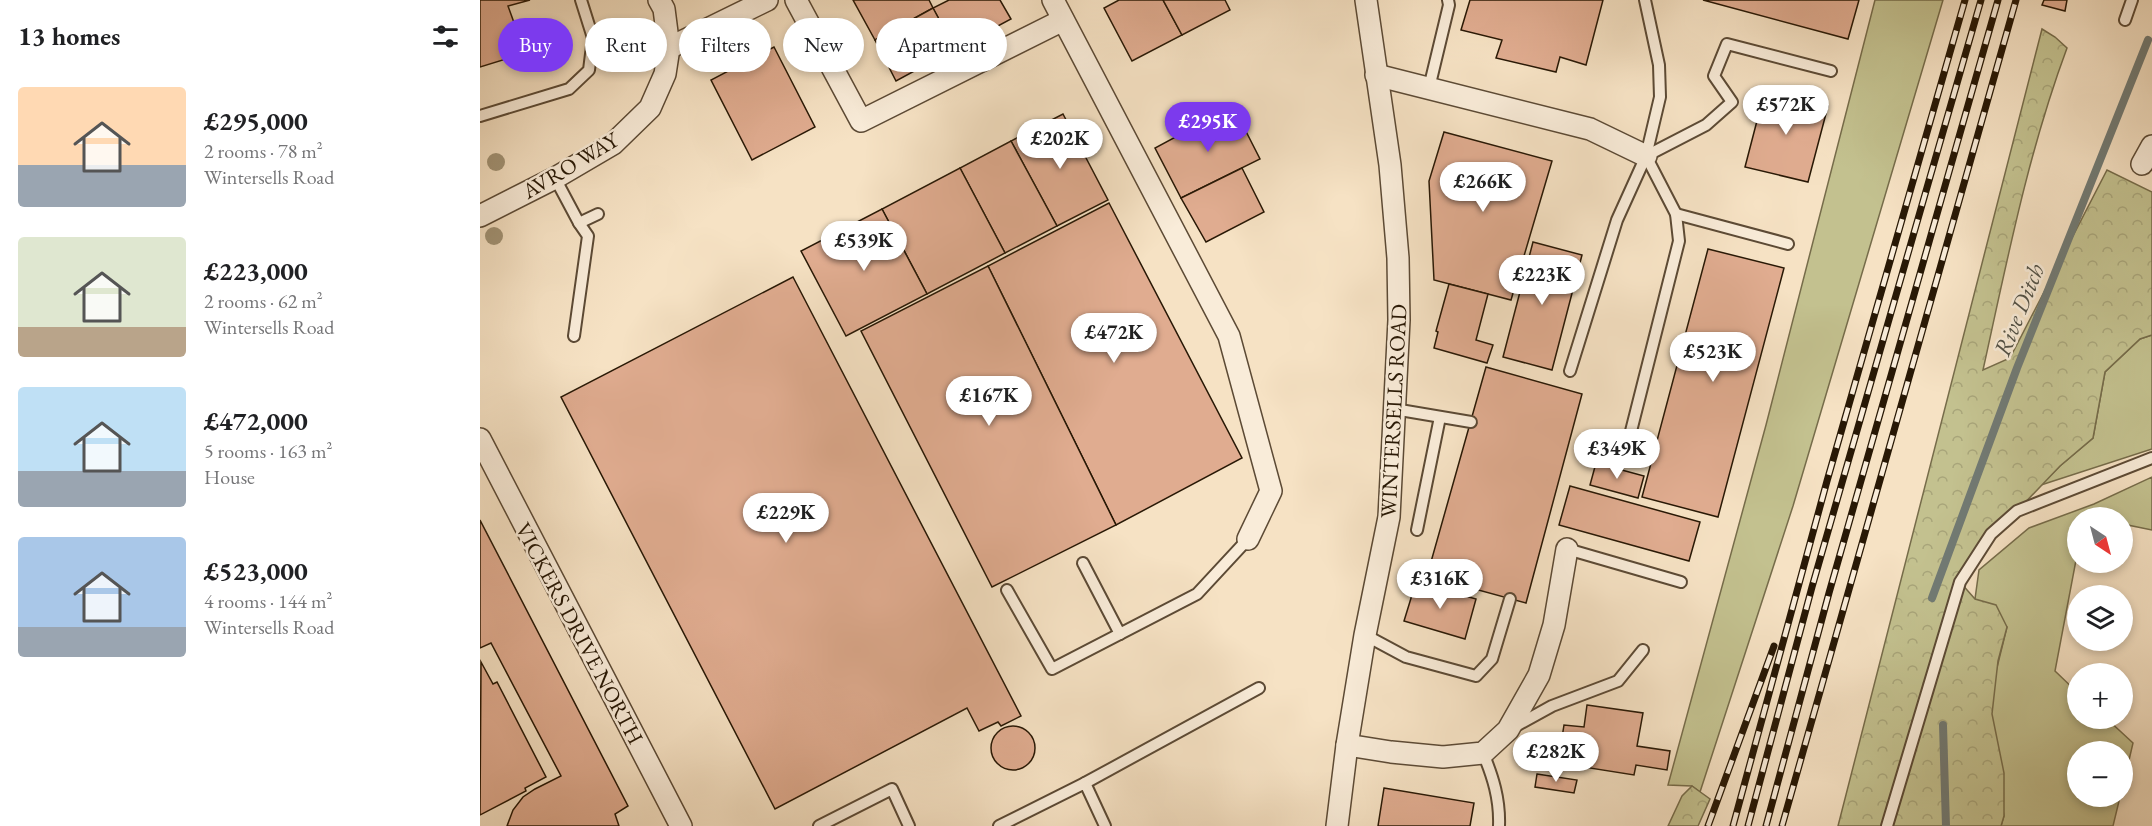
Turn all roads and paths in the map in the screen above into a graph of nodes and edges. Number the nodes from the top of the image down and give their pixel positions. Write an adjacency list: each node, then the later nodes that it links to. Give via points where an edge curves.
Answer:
1 (581, 0): 16 (lane, via 593,38 589,70 569,88)
2 (659, 0): 12 (street, AVRO WAY, via 664,9)
3 (767, 0): 12 (street)
4 (796, 0): 10 (street, via 861,122)
5 (1053, 0): 10 (street)
6 (1366, 0): 14 (street, WINTERSELLS ROAD)
7 (1448, 0): 15 (lane)
8 (1645, 0): 17 (lane, via 1659,66 1660,97)
9 (2132, 0): 11 (lane)
10 (1064, 20): 33 (street, via 1229,336 1271,491)
11 (2125, 20)
12 (669, 48): 18 (street, AVRO WAY, via 665,74 650,108 613,144)
13 (1831, 71): 17 (lane, via 1727,44 1714,76 1732,102 1706,125)
14 (1376, 75): 15 (street); 26 (street, WINTERSELLS ROAD, via 1390,165 1398,258)
15 (1429, 88): 17 (street, via 1590,129)
16 (480, 116)
17 (1646, 156): 20 (lane); 25 (lane, via 1617,220)
18 (555, 178): 21 (street, AVRO WAY); 22 (lane)
19 (598, 214): 22 (lane)
20 (1676, 214): 23 (lane); 30 (lane, via 1679,241)
21 (480, 216)
22 (579, 223): 24 (lane, via 588,236)
23 (1788, 244)
24 (574, 336)
25 (1570, 371)
26 (1394, 409): 27 (lane); 40 (street, WINTERSELLS ROAD, via 1389,518)
27 (1440, 417): 28 (lane); 32 (lane)
28 (1470, 422)
29 (480, 439): 47 (street, VICKERS DRIVE NORTH)
30 (1626, 451)
31 (2152, 458): 54 (lane, via 2017,511 1991,534 1960,582)
32 (1417, 530)
33 (1248, 539): 39 (lane, via 1197,594)
34 (1567, 549): 36 (lane); 43 (street, via 1554,625 1539,675)
35 (1083, 563): 39 (lane)
36 (1681, 582)
37 (1007, 590): 39 (lane, via 1052,669)
38 (1510, 599): 40 (lane, via 1492,658 1476,676 1406,657)
39 (1120, 634)
40 (1365, 635): 44 (street, WINTERSELLS ROAD)
41 (1643, 650): 43 (lane, via 1618,681 1552,706)
42 (1259, 688): 46 (lane)
43 (1508, 730): 45 (street)
44 (1347, 745): 45 (street, via 1443,757); 52 (street, WINTERSELLS ROAD)
45 (1483, 753): 53 (lane, via 1500,809)
46 (1085, 783): 50 (lane); 51 (lane)
47 (681, 826)
48 (819, 826): 49 (lane, via 892,789)
49 (909, 826)
50 (999, 826)
51 (1105, 826)
52 (1336, 826)
53 (1499, 826)
54 (1887, 826)

